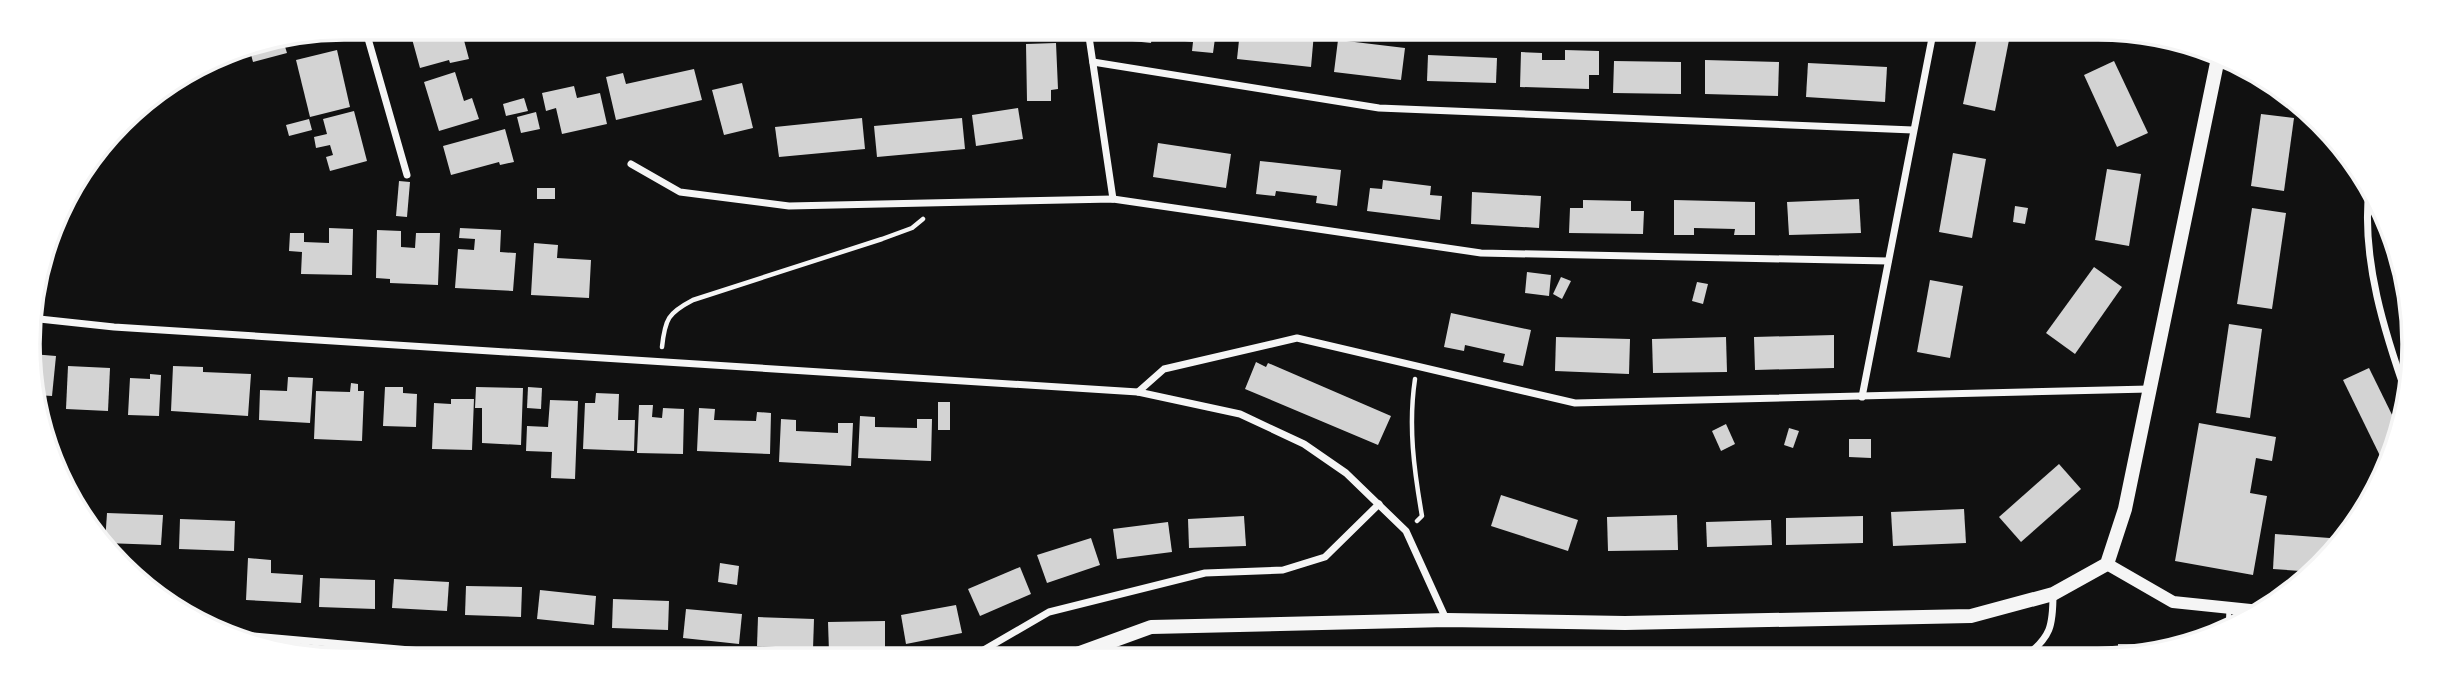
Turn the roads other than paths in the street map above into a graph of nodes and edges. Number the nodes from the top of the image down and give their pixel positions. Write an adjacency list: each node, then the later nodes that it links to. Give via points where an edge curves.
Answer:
1 (368, 40): 8 (street)
2 (1090, 40): 4 (street)
3 (1932, 40): 6 (street)
4 (1093, 62): 6 (street, via 1378,108); 9 (street)
5 (2217, 64): 14 (main road)
6 (1913, 130): 11 (street)
7 (631, 164): 9 (street, via 680,192 789,206)
8 (407, 175)
9 (1113, 199): 11 (street, via 1481,253)
10 (2368, 205): 13 (street, via 2373,272)
11 (1888, 261): 16 (street)
12 (41, 319): 15 (street)
13 (2400, 376)
14 (2149, 389): 16 (street); 18 (main road, via 2125,509)
15 (1138, 392): 16 (street, via 1164,369 1297,338 1575,403); 17 (street, via 1240,414 1304,444 1346,473)
16 (1863, 397)
17 (1379, 504): 23 (street, via 1406,531); 26 (street, via 1325,557 1283,570 1205,572 1049,611)
18 (2108, 564): 19 (main road); 20 (street, via 2174,602)
19 (2053, 594): 23 (main road, via 1971,616 1625,623); 28 (street, via 2053,619)
20 (2229, 609): 21 (street); 22 (lane)
21 (2244, 610)
22 (2229, 618)
23 (1447, 620): 27 (main road, via 1151,627)
24 (266, 637): 25 (street)
25 (387, 648)
26 (987, 648)
27 (1093, 648)
28 (2037, 648)

